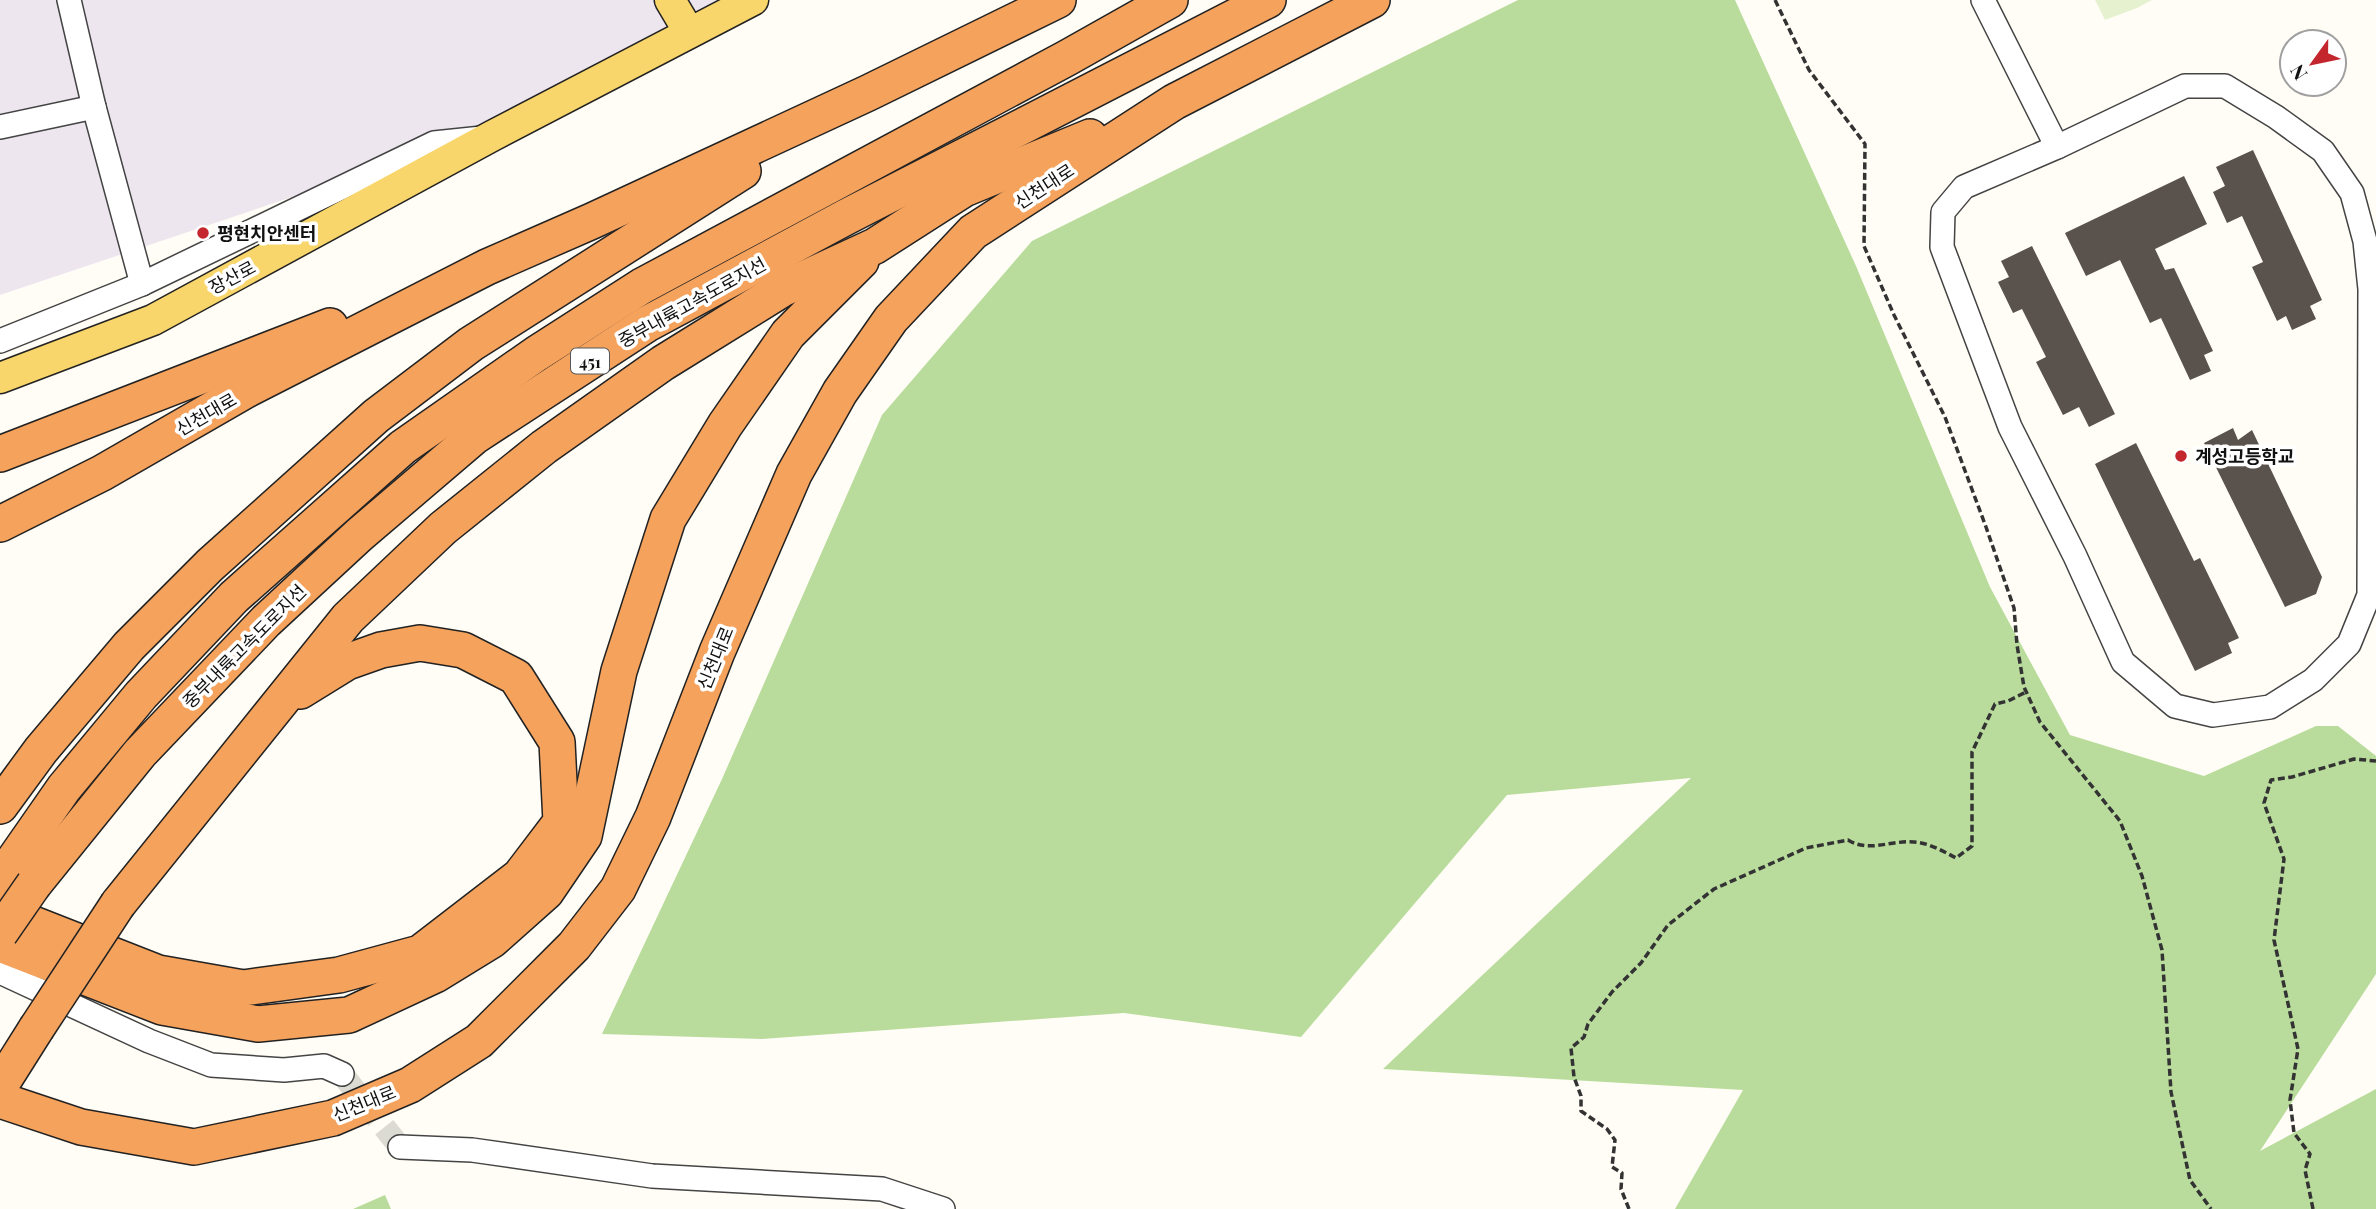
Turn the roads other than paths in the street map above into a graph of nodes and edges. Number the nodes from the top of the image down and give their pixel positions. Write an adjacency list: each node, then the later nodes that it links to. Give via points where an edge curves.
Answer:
1 (69, 0): 12 (street)
2 (670, 0): 9 (main road)
3 (753, 0): 9 (main road, 장산로)
4 (1058, 0): 10 (highway, 신천대로)
5 (1170, 0): 25 (highway, 중부내륙고속도로지선 / 451, via 642,286 403,447 234,597 141,695 64,788)
6 (1268, 0): 25 (highway, 중부내륙고속도로지선 / 451, via 647,324 475,436 266,621)
7 (1372, 0): 11 (highway, 신천대로)
8 (1983, 0): 15 (street)
9 (689, 33): 14 (main road, 장산로)
10 (868, 93): 17 (highway, 신천대로); 24 (highway, via 471,344 376,416 210,565 129,646)
11 (1174, 102): 16 (highway, via 964,189); 32 (highway, 신천대로, via 973,232 891,319 840,392 793,474 653,817 618,889 574,946 479,1041 410,1085 333,1118 194,1147 81,1127)
12 (94, 107): 13 (street); 18 (street)
13 (0, 127)
14 (492, 136): 18 (street, 장산로, via 434,143); 20 (main road, 장산로, via 153,320)
15 (2057, 147): 15 (street, via 2185,86 2225,86 2323,151 2352,193 2365,241 2370,289 2369,595 2348,644 2313,680 2270,707 2213,715 2175,706 2123,662 2010,427 1942,247 1943,212 1964,187)
16 (875, 246): 23 (highway, via 773,295 663,363 544,447 443,528 348,618); 28 (highway, via 788,334 668,519 619,671 584,836 547,892 492,940 435,975 349,1015 257,1024 162,1007)
17 (487, 267): 21 (highway); 22 (highway, 신천대로, via 248,389 102,473)
18 (142, 284): 19 (street, 장산로)
19 (0, 341)
20 (0, 378)
21 (0, 454)
22 (0, 524)
23 (255, 731): 26 (highway, via 305,687 347,662 420,643 463,650 516,677 557,742 561,822 520,876 420,953 338,975 243,988 158,973); 31 (highway, bridge, via 118,904)
24 (0, 806)
25 (14, 877): 27 (highway, 중부내륙고속도로지선 / 451, bridge)
26 (0, 911)
27 (0, 933)
28 (0, 944)
29 (0, 972): 30 (street, via 211,1065 284,1070 324,1066)
30 (342, 1074)
31 (0, 1086)
32 (0, 1100)
33 (400, 1147): 34 (street, via 472,1150 652,1176 882,1189)
34 (943, 1209)

